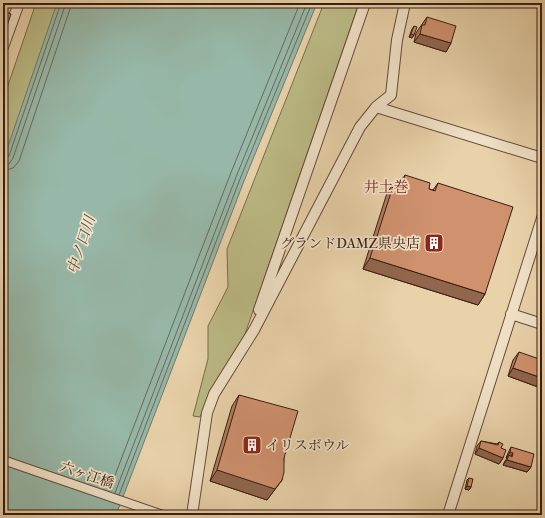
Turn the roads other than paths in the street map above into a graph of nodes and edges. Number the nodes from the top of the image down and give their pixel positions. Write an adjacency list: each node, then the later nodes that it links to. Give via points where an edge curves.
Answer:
1 (19, 3): 4 (street)
2 (365, 3): 10 (street)
3 (405, 3): 5 (street, via 397,40 391,95)
4 (3, 48)
5 (376, 107): 6 (street); 10 (street, via 360,127 340,163)
6 (542, 158)
7 (542, 218): 8 (street)
8 (511, 314): 9 (street); 14 (street)
9 (542, 324)
10 (249, 338): 13 (street, via 214,394 207,413)
11 (3, 460): 12 (street, 六ヶ江橋)
12 (162, 515)
13 (192, 515)
14 (448, 515)

